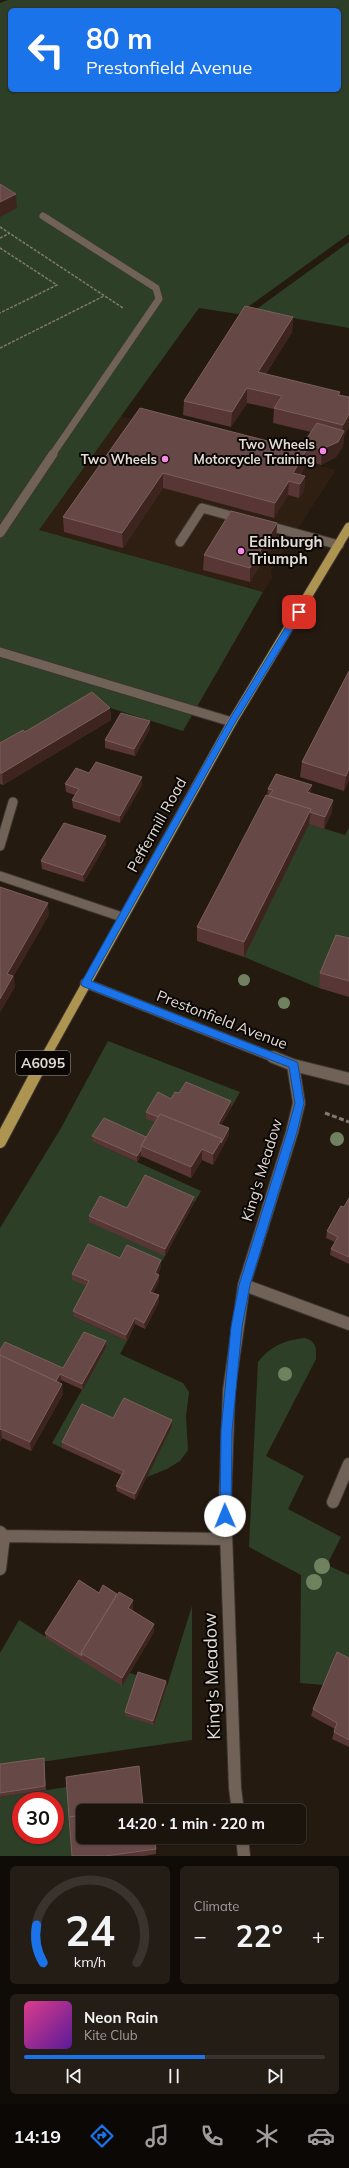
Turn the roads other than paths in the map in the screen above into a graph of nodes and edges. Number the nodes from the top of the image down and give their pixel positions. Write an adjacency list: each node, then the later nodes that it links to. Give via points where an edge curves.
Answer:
1 (43, 216): 3 (street, via 156,288 160,299)
2 (349, 527): 5 (main road, Peffermill Road / A6095)
3 (0, 533)
4 (180, 542): 5 (street, via 202,508)
5 (339, 545): 7 (main road, Peffermill Road / A6095)
6 (0, 652): 7 (street)
7 (232, 722): 11 (main road, Peffermill Road / A6095)
8 (13, 802): 9 (street)
9 (0, 846)
10 (0, 876): 11 (street)
11 (122, 917): 12 (main road, Peffermill Road / A6095)
12 (85, 983): 13 (street, Prestonfield Avenue); 15 (main road, Peffermill Road / A6095)
13 (293, 1065): 14 (street, Prestonfield Avenue); 16 (street, King's Meadow, via 300,1103)
14 (349, 1079)
15 (0, 1142)
16 (244, 1285): 17 (street); 21 (street, King's Meadow, via 236,1327 229,1396 225,1468)
17 (349, 1324)
18 (349, 1464): 19 (street)
19 (333, 1502)
20 (2, 1534): 21 (street); 22 (street)
21 (226, 1539): 23 (street, King's Meadow)
22 (0, 1569)
23 (237, 1804)
24 (243, 1844): 25 (street)
25 (244, 1856)

